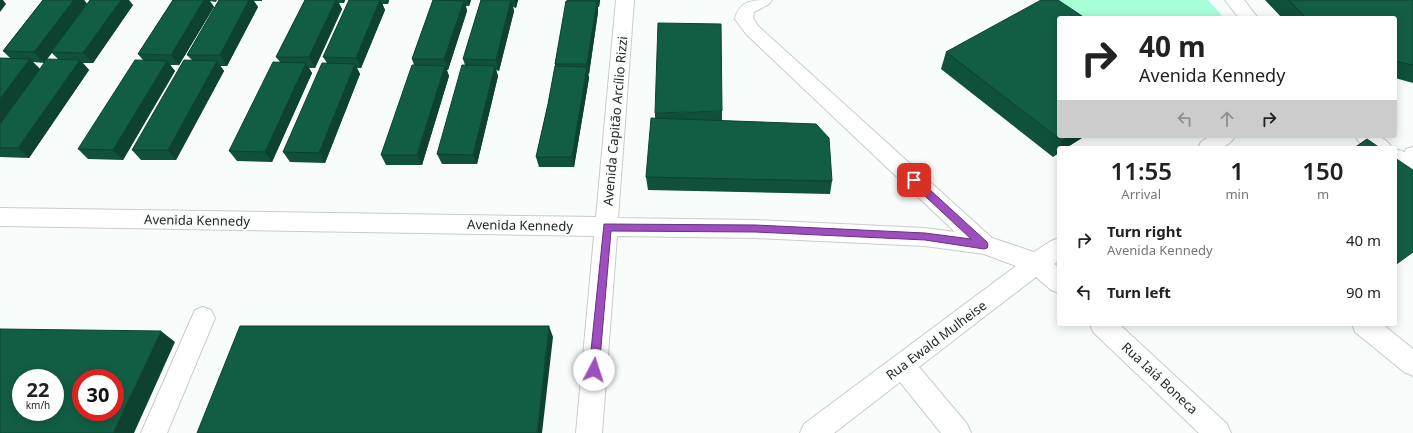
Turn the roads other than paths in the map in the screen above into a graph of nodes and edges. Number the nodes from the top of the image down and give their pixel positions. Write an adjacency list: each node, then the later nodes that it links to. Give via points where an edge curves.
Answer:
1 (625, 0): 10 (street, Avenida Capitão Arcílio Rizzi)
2 (763, 0): 11 (street, via 750,6 745,12 744,19 752,30)
3 (1234, 0): 4 (street)
4 (1248, 16)
5 (1222, 138): 7 (street)
6 (1368, 138): 8 (street)
7 (1211, 146)
8 (1379, 146)
9 (0, 217): 10 (street, Avenida Kennedy)
10 (607, 227): 11 (street, Avenida Kennedy, via 755,228 925,236); 21 (street, Avenida Capitão Arcílio Rizzi)
11 (984, 245): 13 (street, Avenida Kennedy)
12 (1057, 249): 13 (street, Rua Ewald Mulheise)
13 (1038, 262): 14 (street); 19 (street, Rua Ewald Mulheise)
14 (1057, 281)
15 (203, 318): 20 (street)
16 (1104, 326): 24 (street, Rua Iaiá Boneca)
17 (1366, 326): 18 (street)
18 (1413, 364)
19 (902, 366): 22 (street, Rua Ewald Mulheise); 23 (street)
20 (154, 433)
21 (589, 433)
22 (813, 433)
23 (958, 433)
24 (1218, 433)

